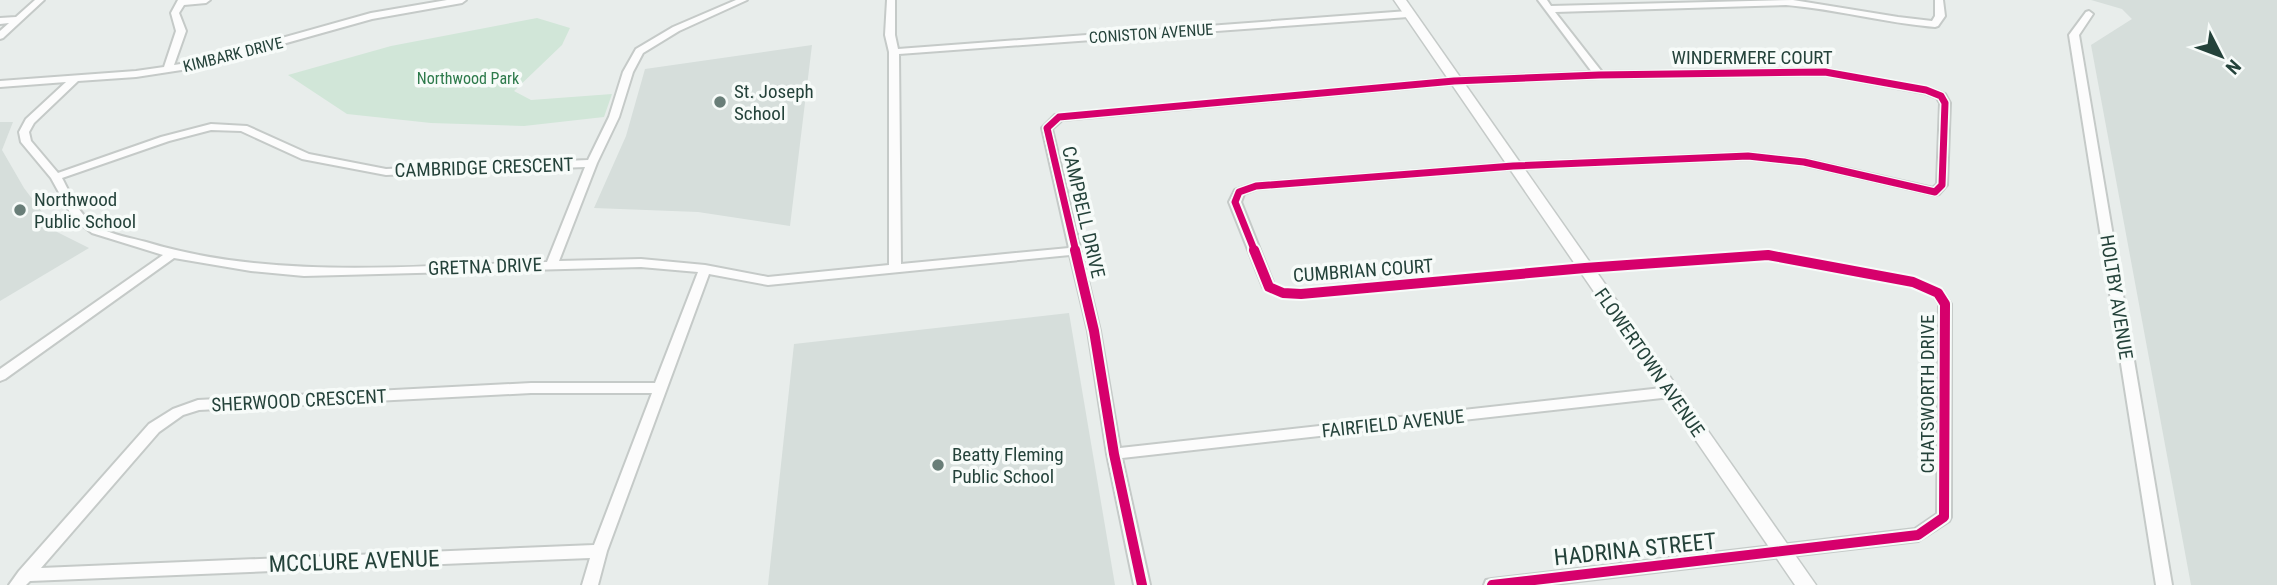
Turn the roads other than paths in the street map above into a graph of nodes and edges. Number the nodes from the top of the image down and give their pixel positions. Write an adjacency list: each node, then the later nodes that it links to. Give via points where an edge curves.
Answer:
1 (40, 0): 12 (street)
2 (206, 0): 8 (street)
3 (462, 0): 16 (street, KIMBARK DRIVE, via 371,16)
4 (743, 0): 21 (street, via 639,51)
5 (891, 0): 15 (street)
6 (1542, 0): 10 (street)
7 (1939, 0): 10 (street, via 1940,16 1935,24 1786,2)
8 (181, 2): 16 (street, via 175,13 181,31)
9 (1404, 7): 15 (street, CONISTON AVENUE); 19 (street, FLOWERTOWN AVENUE)
10 (1551, 9): 17 (street)
11 (2089, 14): 41 (street, HOLTBY AVENUE, via 2074,35)
12 (19, 19): 13 (street); 14 (street)
13 (0, 20)
14 (0, 36)
15 (894, 52): 27 (street)
16 (168, 70): 18 (street, KIMBARK DRIVE)
17 (1599, 75): 19 (street, WINDERMERE COURT); 22 (street, WINDERMERE COURT, via 1825,72 1926,90 1941,96 1945,103 1942,185 1935,192 1921,191 1777,158)
18 (75, 79): 20 (street, KIMBARK DRIVE); 23 (street, GRETNA DRIVE, via 24,132 26,142)
19 (1454, 81): 22 (street, FLOWERTOWN AVENUE); 24 (street, CAMPBELL DRIVE, via 1059,117 1047,128)
20 (0, 84)
21 (592, 163): 23 (street, CAMBRIDGE CRESCENT, via 386,172 306,157 243,128 211,127); 26 (street)
22 (1513, 166): 28 (street, FLOWERTOWN AVENUE); 28 (street, CUMBRIAN COURT, via 1256,186 1239,192 1235,202 1269,287 1283,293)
23 (56, 177): 25 (street, GRETNA DRIVE, via 77,216 96,231)
24 (1074, 251): 27 (street, GRETNA DRIVE); 33 (street, CAMPBELL DRIVE, via 1094,331)
25 (172, 254): 26 (street, GRETNA DRIVE, via 304,272); 30 (street)
26 (552, 263): 29 (street, GRETNA DRIVE, via 641,263)
27 (895, 267): 29 (street, GRETNA DRIVE, via 768,281)
28 (1585, 268): 32 (street, FLOWERTOWN AVENUE); 35 (street, CHATSWORTH DRIVE, via 1768,255 1913,282 1938,293 1945,304 1944,517 1918,535)
29 (705, 270): 31 (street)
30 (0, 376)
31 (659, 388): 34 (street); 36 (street, SHERWOOD CRESCENT, via 531,388 198,405 154,428)
32 (1671, 392): 33 (street, FAIRFIELD AVENUE); 35 (street, FLOWERTOWN AVENUE)
33 (1114, 454): 38 (street, CAMPBELL DRIVE)
34 (599, 551): 36 (street, MCCLURE AVENUE); 37 (street)
35 (1782, 552): 39 (street, HADRINA STREET); 40 (street, FLOWERTOWN AVENUE)
36 (21, 580)
37 (590, 585)
38 (1142, 585)
39 (1492, 585)
40 (1806, 585)
41 (2164, 585)

